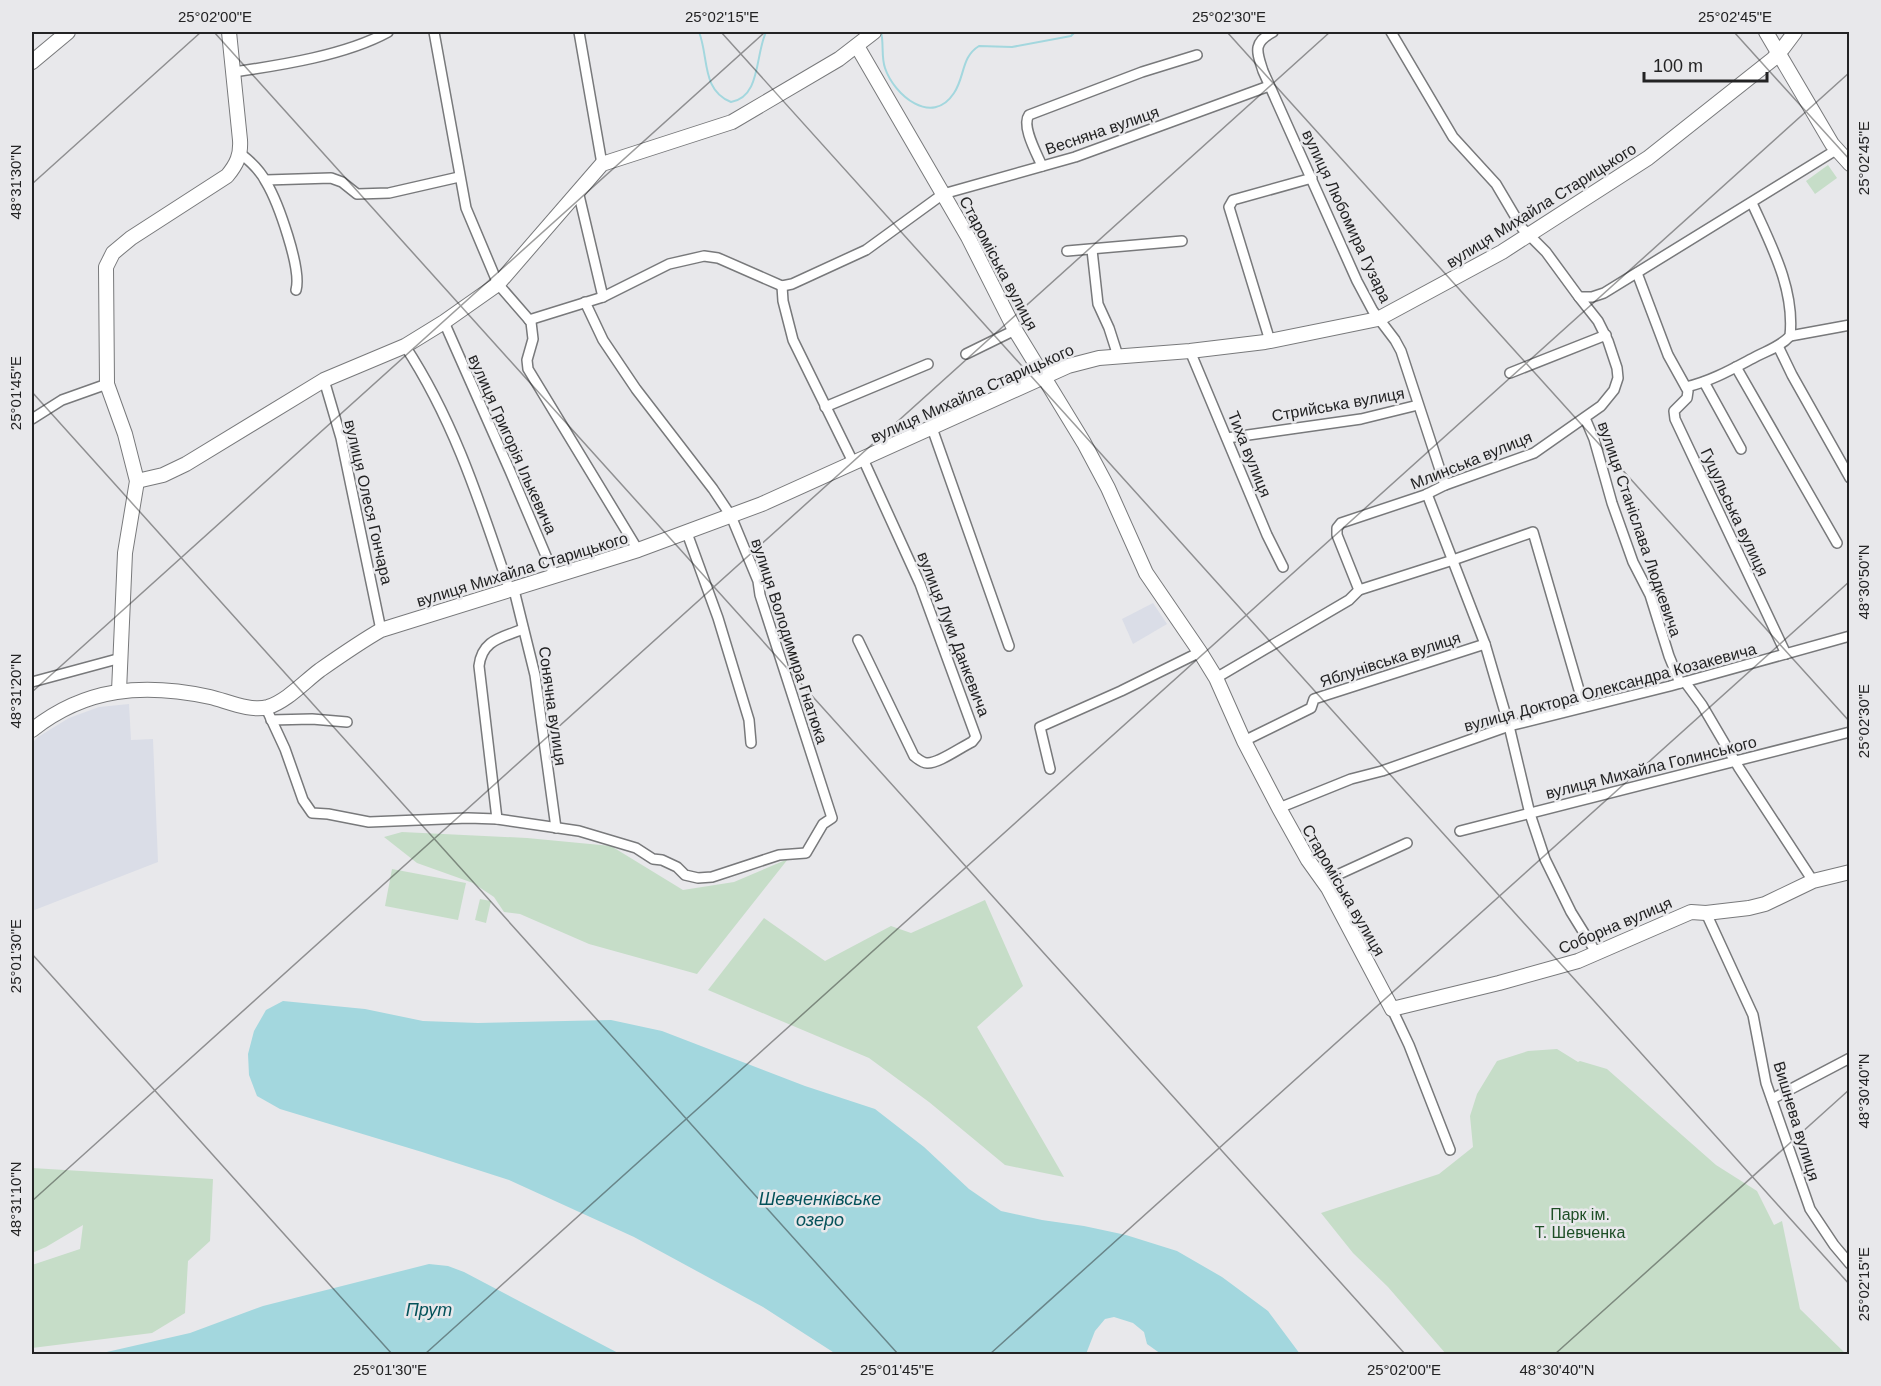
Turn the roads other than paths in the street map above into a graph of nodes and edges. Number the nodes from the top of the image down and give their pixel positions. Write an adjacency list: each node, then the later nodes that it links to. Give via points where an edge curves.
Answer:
1 (68, 32): 14 (street)
2 (229, 32): 15 (street)
3 (388, 32): 15 (street, via 345,50)
4 (434, 32): 22 (street)
5 (579, 32): 19 (street)
6 (873, 32): 11 (street)
7 (1273, 32): 16 (street, вулиця Любомира Гузара, via 1261,39 1257,49)
8 (1391, 32): 28 (street, Млинська вулиця, via 1453,137 1496,184)
9 (1766, 32): 12 (street)
10 (1795, 32): 12 (street, вулиця Михайла Старицького)
11 (856, 46): 19 (street, via 732,122); 26 (street, Староміська вулиця)
12 (1778, 54): 17 (street); 28 (street, вулиця Михайла Старицького, via 1648,158)
13 (1197, 55): 21 (street, via 1029,115 1027,129)
14 (32, 62)
15 (234, 72): 18 (street)
16 (1269, 86): 21 (street, Весняна вулиця); 23 (street, вулиця Любомира Гузара)
17 (1836, 150): 20 (street); 27 (street)
18 (241, 154): 24 (street); 58 (street, via 227,176 113,253 106,267)
19 (602, 164): 25 (street)
20 (1850, 164)
21 (1042, 166): 26 (street, Весняна вулиця)
22 (459, 177): 24 (street, via 390,193 357,194 331,178); 33 (street, via 471,222)
23 (1312, 178): 39 (street, вулиця Любомира Гузара, via 1340,245); 46 (street, via 1233,200 1229,207)
24 (266, 180): 35 (street, via 294,261)
25 (578, 191): 33 (street); 36 (street)
26 (943, 194): 34 (street, via 866,250); 43 (street, Староміська вулиця)
27 (1752, 203): 32 (street); 45 (street, via 1783,274)
28 (1529, 235): 37 (street, Млинська вулиця); 39 (street, вулиця Михайла Старицького)
29 (1182, 241): 30 (street)
30 (1092, 250): 31 (street); 51 (street, via 1099,306)
31 (1067, 251)
32 (1637, 273): 37 (street, via 1600,295); 59 (street, via 1668,355)
33 (498, 284): 40 (street); 41 (street)
34 (782, 286): 36 (street, via 718,258 704,256 669,264); 61 (street, вулиця Луки Данкевича, via 793,340)
35 (296, 290)
36 (603, 297): 38 (street)
37 (1579, 297): 44 (street, Млинська вулиця)
38 (585, 302): 40 (street); 72 (street, вулиця Володимира Гнатюка, via 603,339 636,389)
39 (1378, 318): 46 (street, вулиця Михайла Старицького); 60 (street, вулиця Любомира Гузара, via 1398,344)
40 (529, 320): 75 (street, via 533,339 528,369)
41 (444, 322): 47 (street); 78 (street, вулиця Григорія Ількевича)
42 (1850, 325): 45 (street)
43 (1015, 330): 50 (street); 55 (street, Староміська вулиця)
44 (1606, 335): 54 (street); 62 (street, Млинська вулиця, via 1617,380 1609,398)
45 (1790, 336): 48 (street)
46 (1270, 342): 49 (street, вулиця Михайла Старицького)
47 (405, 346): 56 (street); 79 (street, Сонячна вулиця, via 436,397 456,442)
48 (1778, 346): 53 (street); 68 (street)
49 (1190, 351): 51 (street, вулиця Михайла Старицького); 65 (street, Тиха вулиця)
50 (966, 354)
51 (1118, 356): 55 (street, вулиця Михайла Старицького, via 1075,363)
52 (928, 364): 61 (street)
53 (1736, 367): 57 (street); 74 (street)
54 (1510, 373)
55 (1043, 378): 64 (street, вулиця Михайла Старицького); 87 (street, Староміська вулиця, via 1108,488 1146,573)
56 (324, 380): 69 (street, via 186,464); 82 (street, вулиця Олеся Гончара, via 345,457)
57 (1704, 382): 59 (street); 66 (street)
58 (107, 384): 63 (street, via 62,400); 69 (street)
59 (1686, 387): 88 (street, Гуцульська вулиця, via 1687,398 1674,411 1675,420)
60 (1418, 405): 65 (street, Стрийська вулиця, via 1361,419); 70 (street, вулиця Любомира Гузара)
61 (825, 407): 67 (street, вулиця Луки Данкевича)
62 (1585, 418): 70 (street, Млинська вулиця, via 1534,453); 92 (street, вулиця Станіслава Людкевича, via 1633,562 1650,595 1668,656)
63 (32, 419)
64 (932, 429): 67 (street, вулиця Михайла Старицького); 86 (street)
65 (1227, 438): 77 (street, Тиха вулиця)
66 (1741, 449)
67 (859, 461): 72 (street, вулиця Михайла Старицького); 84 (street, вулиця Луки Данкевича, via 920,585 976,737 972,742 933,763 914,756)
68 (1850, 478)
69 (137, 481): 89 (street, via 124,553)
70 (1445, 485): 71 (street, Млинська вулиця)
71 (1427, 494): 76 (street); 80 (street, Млинська вулиця, via 1338,526 1337,535)
72 (731, 516): 73 (street, вулиця Михайла Старицького); 107 (street, вулиця Володимира Гнатюка, via 758,581 832,818 823,824 806,853 779,855 698,878 636,848)
73 (687, 533): 75 (street, вулиця Михайла Старицького); 101 (street, via 722,630 749,720)
74 (1837, 543)
75 (638, 550): 78 (street, вулиця Михайла Старицького)
76 (1454, 561): 80 (street); 85 (street); 94 (street, via 1533,532)
77 (1283, 567)
78 (555, 577): 79 (street, вулиця Михайла Старицького)
79 (512, 591): 81 (street, Сонячна вулиця); 82 (street, вулиця Михайла Старицького)
80 (1359, 591): 90 (street)
81 (523, 629): 106 (street, via 487,646 480,655); 107 (street, Сонячна вулиця, via 535,675)
82 (381, 630): 95 (street, вулиця Михайла Старицького, via 358,643)
83 (1850, 636): 88 (street, вулиця Доктора Олександра Козакевича)
84 (858, 640)
85 (1485, 644): 97 (street); 100 (street, Яблунівська вулиця, via 1314,699 1311,708)
86 (1009, 646)
87 (1200, 652): 90 (street, Староміська вулиця); 103 (street, via 1040,727)
88 (1786, 654): 92 (street, вулиця Доктора Олександра Козакевича)
89 (121, 658): 91 (street); 93 (street)
90 (1216, 678): 100 (street, Староміська вулиця)
91 (32, 682)
92 (1682, 683): 94 (street, вулиця Доктора Олександра Козакевича); 102 (street, вулиця Станіслава Людкевича, via 1702,705)
93 (119, 691): 95 (street, via 173,691); 98 (street, via 68,708)
94 (1584, 707): 97 (street, вулиця Доктора Олександра Козакевича)
95 (268, 714): 96 (street); 106 (street, via 312,813 369,822)
96 (347, 722)
97 (1509, 726): 104 (street, вулиця Доктора Олександра Козакевича, via 1351,779); 105 (street)
98 (32, 730)
99 (1850, 732): 102 (street, вулиця Михайла Голинського)
100 (1244, 741): 104 (street, Староміська вулиця)
101 (751, 743)
102 (1736, 760): 105 (street, вулиця Михайла Голинського); 112 (street, вулиця Станіслава Людкевича)
103 (1050, 770)
104 (1279, 808): 111 (street, Староміська вулиця)
105 (1530, 814): 108 (street, вулиця Михайла Голинського); 114 (street, via 1545,859)
106 (497, 819): 107 (street)
107 (556, 828)
108 (1460, 831)
109 (1407, 843): 111 (street)
110 (1850, 872): 112 (street, Соборна вулиця)
111 (1324, 881): 115 (street, Староміська вулиця)
112 (1813, 881): 113 (street, Соборна вулиця, via 1765,904)
113 (1706, 913): 114 (street, Соборна вулиця, via 1691,912); 117 (street, Вишнева вулиця, via 1753,1015)
114 (1597, 954): 115 (street, Соборна вулиця, via 1521,978)
115 (1392, 1009): 118 (street, Староміська вулиця)
116 (1850, 1058): 117 (street)
117 (1772, 1099): 119 (street, Вишнева вулиця, via 1810,1209)
118 (1450, 1150)
119 (1850, 1264)

